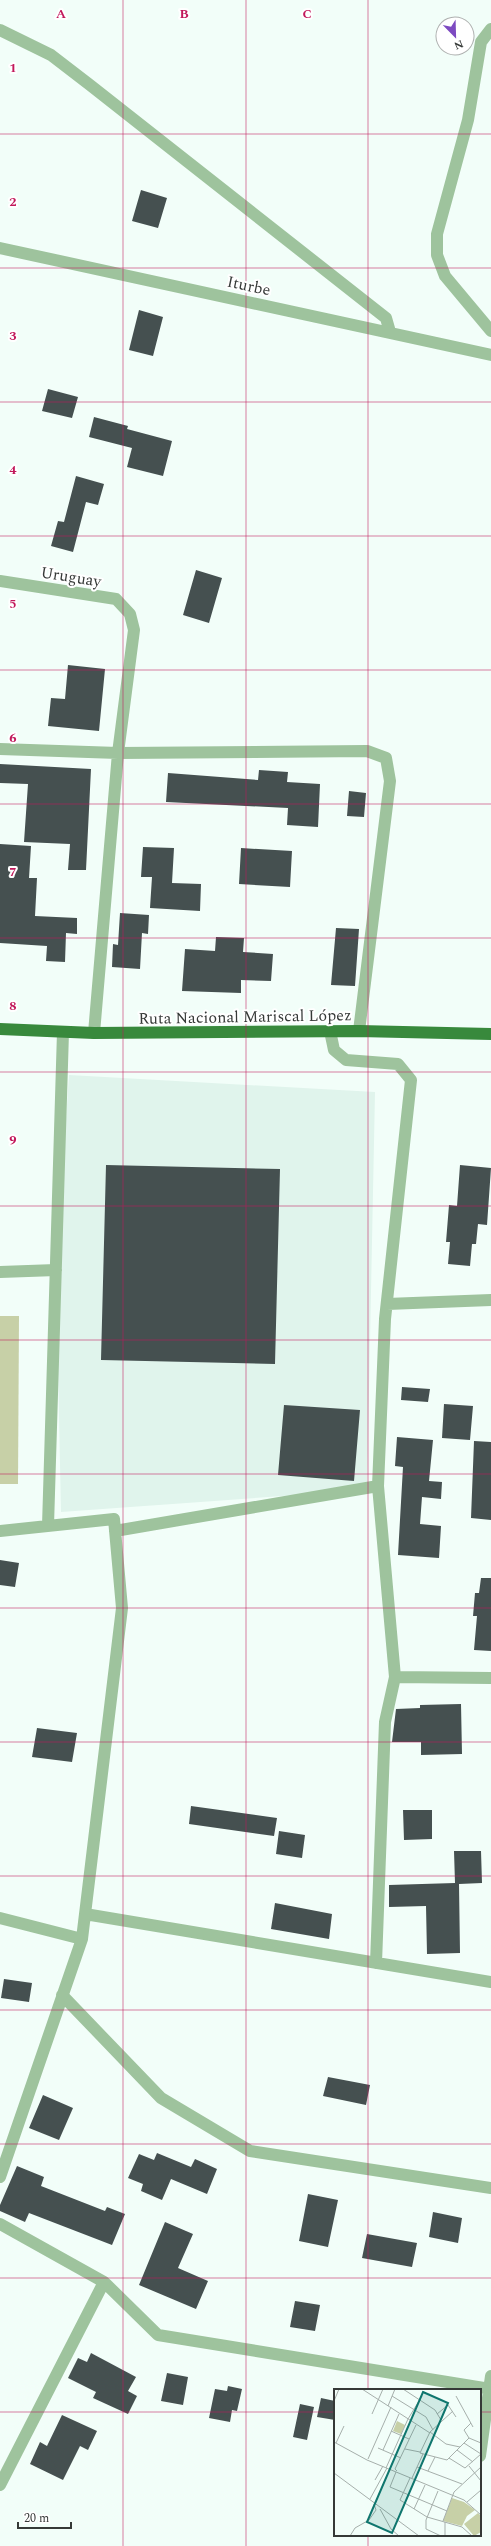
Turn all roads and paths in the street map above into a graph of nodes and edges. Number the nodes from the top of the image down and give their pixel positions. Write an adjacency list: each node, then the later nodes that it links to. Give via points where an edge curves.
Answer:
1 (491, 29): 4 (street, via 481,42 468,120 437,234 437,254 445,276)
2 (0, 30): 5 (street, via 51,55 90,85 386,318)
3 (0, 248): 5 (street, Iturbe)
4 (491, 331)
5 (390, 332): 6 (street, Iturbe)
6 (491, 355)
7 (0, 581): 9 (street, Uruguay, via 116,600 130,614 134,630)
8 (0, 749): 9 (street)
9 (118, 753): 12 (street, via 367,751 386,758 390,781); 14 (street)
10 (0, 1029): 13 (highway, Ruta Nacional Mariscal López)
11 (330, 1031): 12 (highway, Ruta Nacional Mariscal López); 14 (highway, Ruta Nacional Mariscal López); 19 (street, via 334,1050 346,1060 398,1064 410,1080)
12 (359, 1031): 15 (highway, Ruta Nacional Mariscal López)
13 (63, 1032): 14 (highway, Ruta Nacional Mariscal López); 16 (street)
14 (94, 1033)
15 (491, 1034)
16 (56, 1270): 17 (street); 21 (street)
17 (0, 1272)
18 (491, 1300): 19 (street)
19 (387, 1304): 20 (street)
20 (378, 1486): 23 (street); 24 (street)
21 (48, 1526): 22 (street); 23 (street, via 114,1519)
22 (0, 1531)
23 (115, 1531): 26 (street, via 122,1608)
24 (395, 1677): 25 (street); 29 (street, via 385,1722)
25 (491, 1678)
26 (85, 1914): 28 (street); 29 (street)
27 (0, 1918): 28 (street)
28 (82, 1939): 31 (street)
29 (376, 1962): 30 (street)
30 (491, 1982)
31 (62, 1995): 32 (street); 33 (street, via 161,2098 250,2151)
32 (0, 2177)
33 (491, 2188)
34 (0, 2224): 35 (street)
35 (104, 2282): 37 (street, via 158,2335); 39 (street)
36 (491, 2376): 37 (street)
37 (490, 2389): 38 (street)
38 (481, 2449)
39 (0, 2486)

